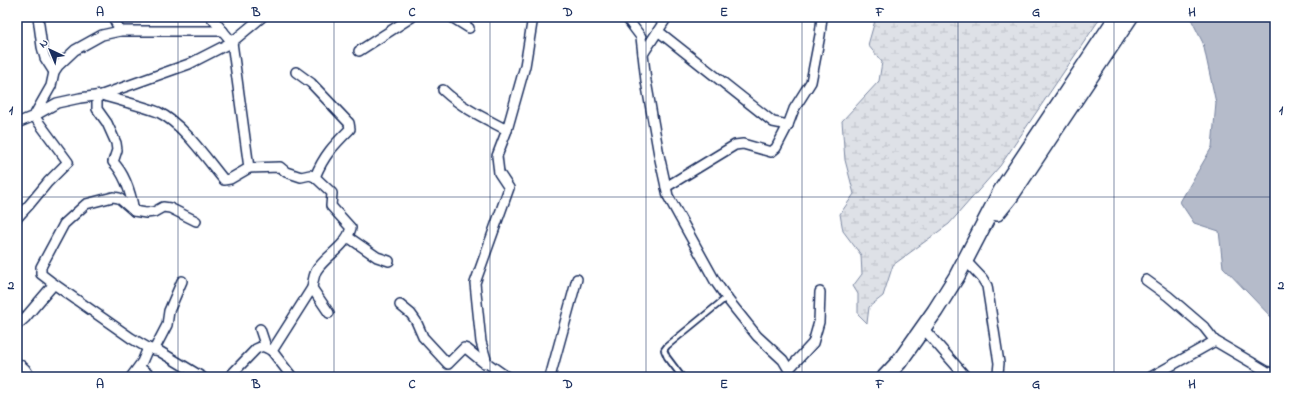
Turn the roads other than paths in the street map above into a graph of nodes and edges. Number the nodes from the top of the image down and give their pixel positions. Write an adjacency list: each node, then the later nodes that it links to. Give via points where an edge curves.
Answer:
1 (38, 17): 20 (street, via 44,58)
2 (113, 17): 14 (street)
3 (211, 17): 15 (street)
4 (262, 17): 17 (street)
5 (412, 17): 18 (street)
6 (454, 17): 13 (street)
7 (533, 17): 27 (street, via 525,66)
8 (626, 17): 19 (street, via 640,37)
9 (667, 17): 16 (street)
10 (822, 17): 26 (street, via 811,82 794,109)
11 (1117, 17): 34 (main road, via 1001,191)
12 (1130, 17): 34 (main road, via 1010,197)
13 (469, 28)
14 (120, 31): 15 (street); 20 (street, via 102,35 75,50)
15 (223, 31): 17 (street)
16 (658, 31): 19 (street); 26 (street, via 773,122)
17 (232, 42): 23 (street, via 189,64); 28 (street)
18 (359, 52)
19 (643, 54): 30 (street)
20 (54, 72): 24 (street, via 51,86)
21 (296, 72): 29 (street, via 311,83 349,123 350,129 329,150)
22 (443, 90): 27 (street, via 464,107)
23 (99, 96): 24 (street, via 57,103); 28 (street, via 157,112 173,121 224,180); 31 (street, via 97,110 107,123 116,143 117,150 113,162 124,177)
24 (34, 116): 25 (street); 32 (street, via 68,162)
25 (17, 123)
26 (788, 125): 30 (street, via 776,148 771,152 743,144 735,145)
27 (507, 130): 54 (street, via 497,156 499,173 509,188 475,283 481,342)
28 (249, 168): 29 (street, via 280,167 301,177)
29 (315, 176): 35 (street, via 332,193 331,206 351,228)
30 (666, 187): 44 (street, via 668,196 715,281)
31 (134, 211): 33 (street, via 146,213 163,207 170,208); 41 (street, via 119,198 113,197 86,204 75,213 64,224 41,267 41,274)
32 (17, 218)
33 (196, 221)
34 (979, 233): 36 (main road)
35 (348, 237): 37 (street, via 377,257); 42 (street, via 318,267)
36 (965, 260): 48 (main road); 69 (street, via 987,286 999,363)
37 (389, 261)
38 (577, 279): 65 (street)
39 (182, 280): 51 (street, via 169,311 167,325)
40 (1146, 280): 50 (street, via 1204,327)
41 (54, 284): 47 (street); 51 (street)
42 (312, 288): 46 (street); 52 (street)
43 (820, 292): 56 (street, via 819,322 814,343)
44 (727, 297): 56 (street, via 757,336 783,360); 66 (lane, via 664,350)
45 (400, 306): 54 (street, via 416,321 423,337 448,364 464,348)
46 (329, 313)
47 (17, 324)
48 (923, 328): 67 (main road); 68 (street)
49 (260, 329): 52 (street)
50 (1214, 341): 57 (street); 70 (street)
51 (151, 349): 55 (street); 58 (street, via 159,351)
52 (269, 349): 62 (street, via 261,346); 63 (street)
53 (17, 363): 59 (street, via 29,372)
54 (487, 363): 64 (street)
55 (139, 367): 60 (street); 61 (street)
56 (791, 373)
57 (1275, 374)
58 (201, 376)
59 (29, 377)
60 (131, 377)
61 (152, 377)
62 (229, 377)
63 (292, 377)
64 (507, 377)
65 (550, 377)
66 (682, 377)
67 (885, 377)
68 (966, 377)
69 (995, 377)
70 (1151, 377)

